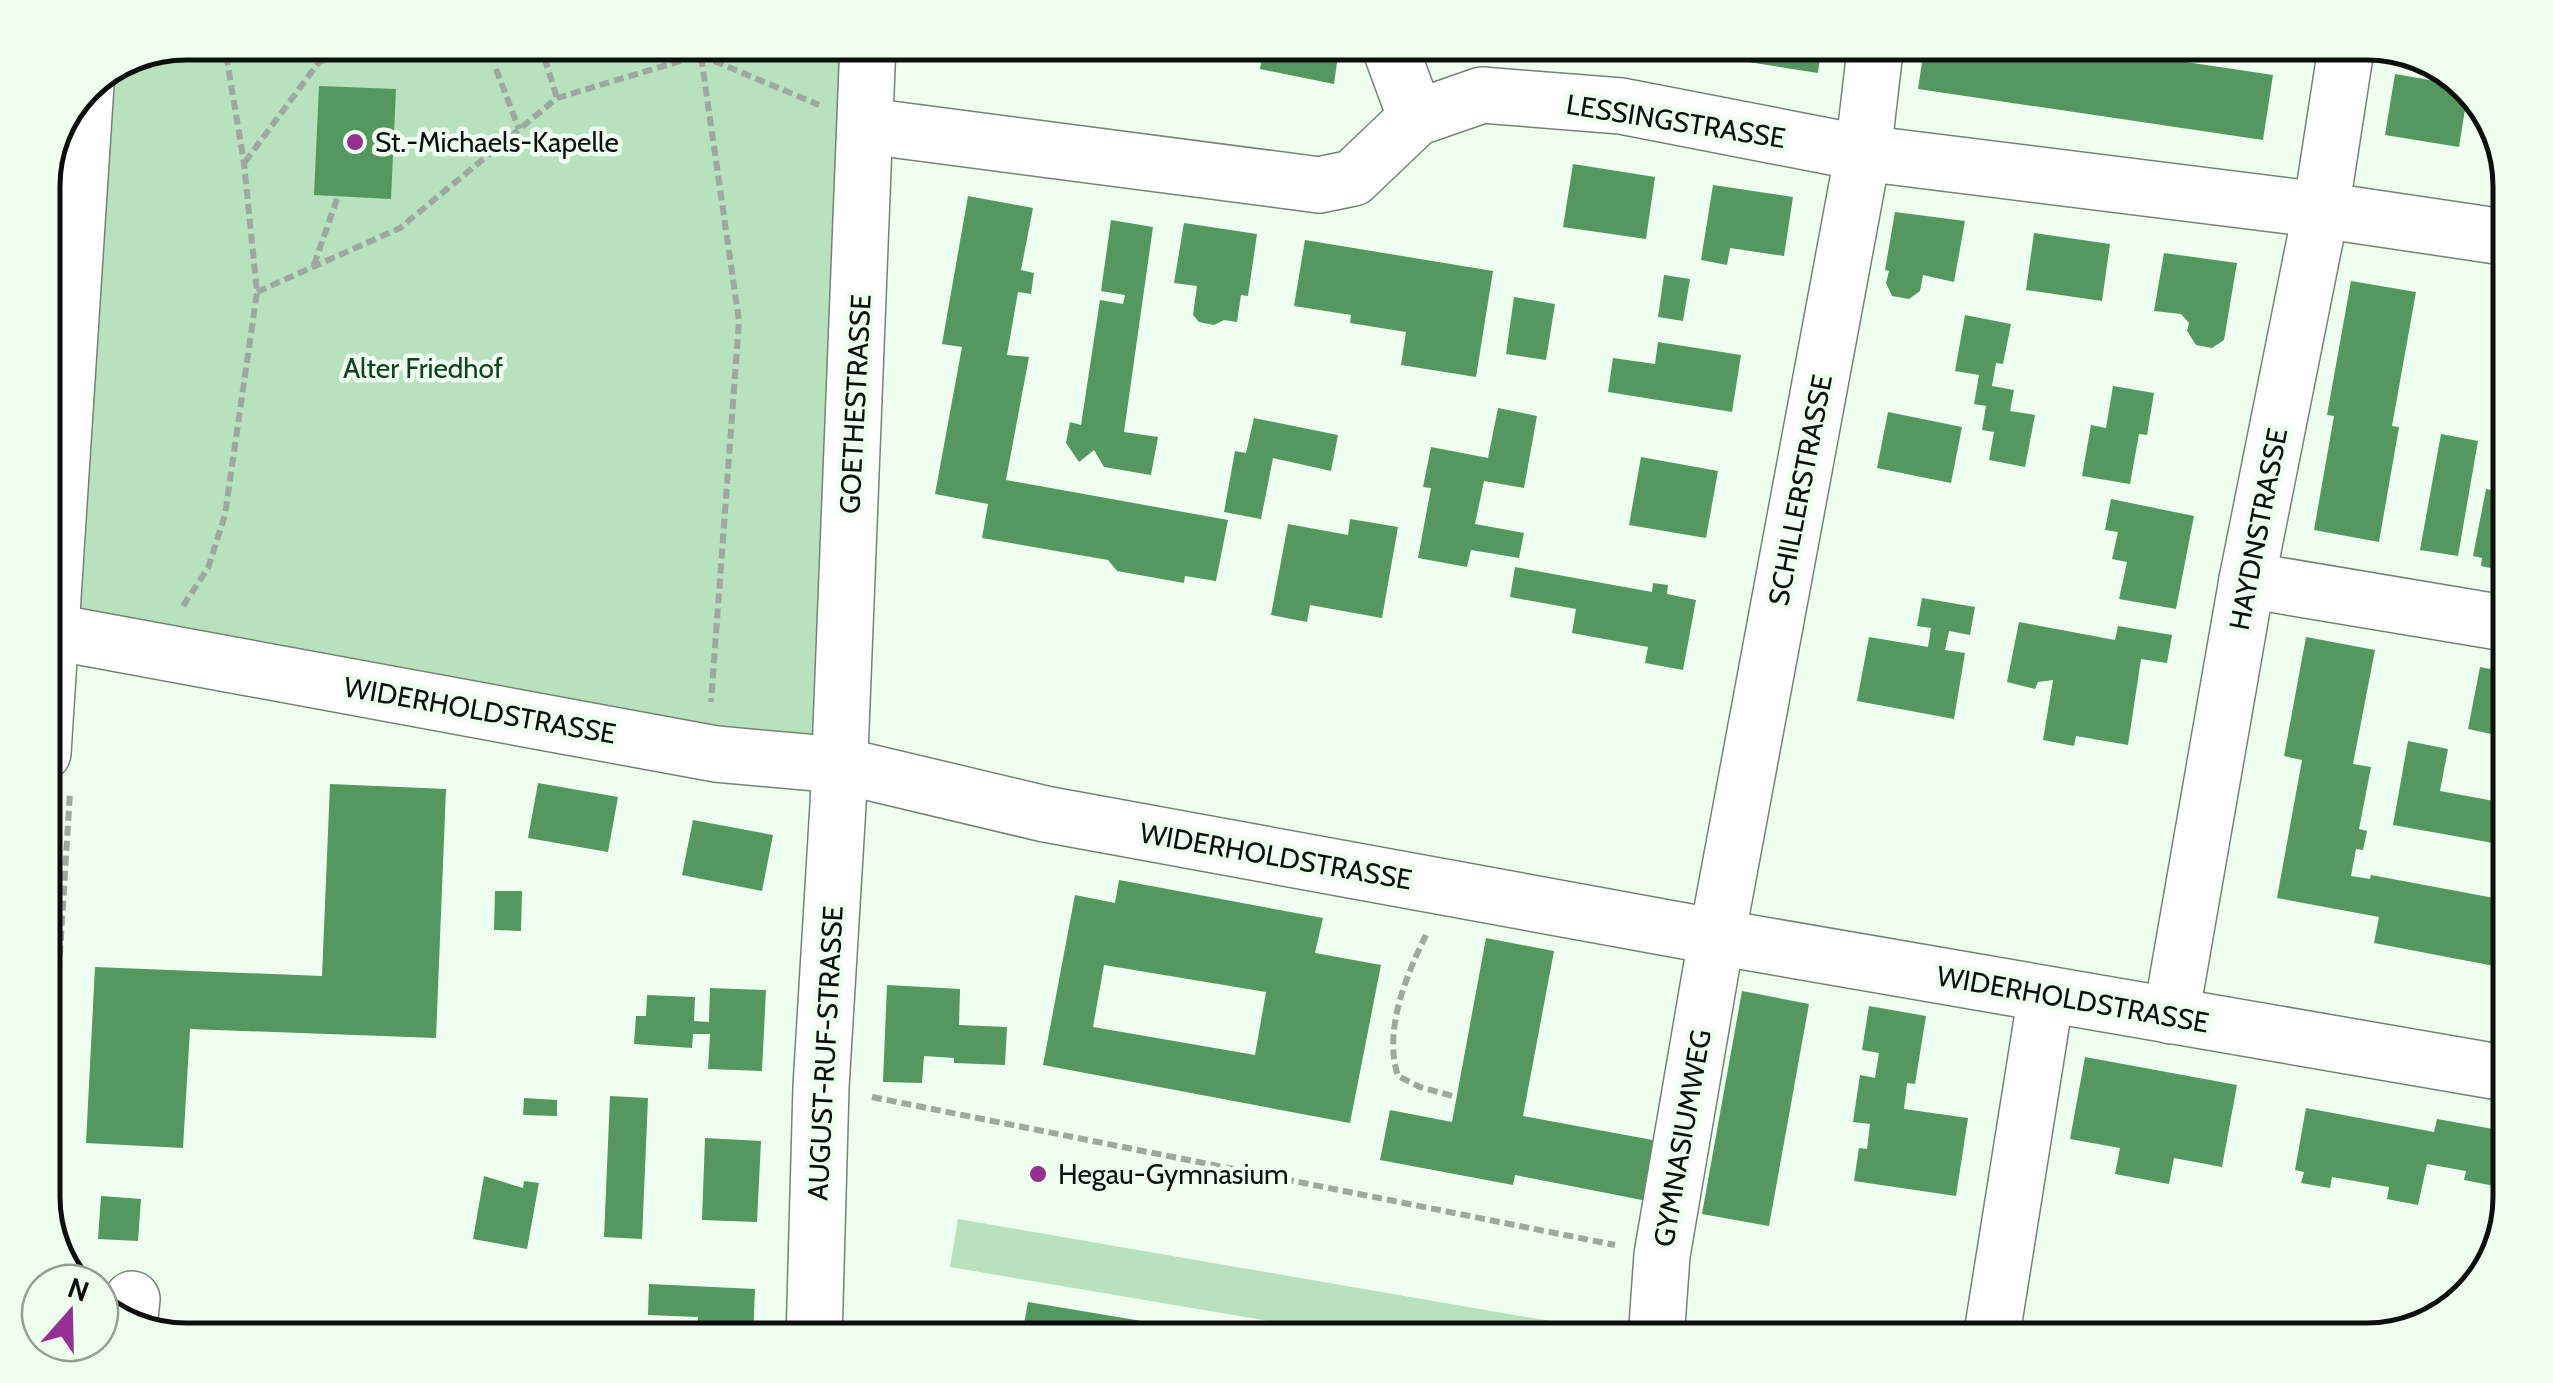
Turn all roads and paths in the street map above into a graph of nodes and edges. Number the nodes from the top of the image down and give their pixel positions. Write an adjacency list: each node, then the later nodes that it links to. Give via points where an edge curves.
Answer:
1 (227, 60): 18 (path)
2 (324, 60): 18 (path)
3 (545, 60): 12 (path)
4 (686, 60): 12 (path)
5 (701, 60): 29 (path, via 739,321 709,729)
6 (710, 60): 15 (path)
7 (868, 60): 15 (street, GOETHESTRASSE)
8 (1395, 60): 14 (street)
9 (1874, 60): 17 (street, SCHILLERSTRASSE)
10 (2344, 60): 20 (street, HAYDNSTRASSE)
11 (496, 69): 16 (path)
12 (556, 98): 16 (path)
13 (84, 112): 24 (street)
14 (1416, 118): 15 (street, LESSINGSTRASSE, via 1352,178 1319,185); 17 (street, LESSINGSTRASSE, via 1482,95 1621,106)
15 (867, 126): 30 (street, GOETHESTRASSE)
16 (520, 129): 22 (path, via 400,228)
17 (1863, 153): 20 (street, LESSINGSTRASSE); 32 (street, SCHILLERSTRASSE)
18 (244, 164): 23 (path)
19 (338, 196): 22 (path)
20 (2321, 210): 21 (street, LESSINGSTRASSE); 25 (street, HAYDNSTRASSE)
21 (2493, 235)
22 (313, 266): 23 (path)
23 (256, 292): 28 (path, via 225,514 208,568)
24 (60, 449)
25 (2246, 580): 26 (street); 34 (street, HAYDNSTRASSE)
26 (2493, 621)
27 (60, 634): 28 (street, WIDERHOLDSTRASSE)
28 (145, 650): 29 (street, WIDERHOLDSTRASSE)
29 (716, 754): 30 (street, WIDERHOLDSTRASSE)
30 (839, 766): 32 (street, WIDERHOLDSTRASSE, via 1045,814); 36 (street, AUGUST-RUF-STRASSE)
31 (1429, 929): 37 (path, via 1395,1016 1393,1060 1398,1076)
32 (1717, 937): 33 (street, WIDERHOLDSTRASSE); 38 (street, GYMNASIUMWEG)
33 (2046, 995): 34 (street, WIDERHOLDSTRASSE); 41 (street)
34 (2171, 1016): 35 (street, WIDERHOLDSTRASSE)
35 (2493, 1071)
36 (821, 1088): 38 (path); 39 (street, AUGUST-RUF-STRASSE)
37 (1456, 1097)
38 (1662, 1254): 40 (street, GYMNASIUMWEG)
39 (814, 1323)
40 (1657, 1323)
41 (1994, 1323)

